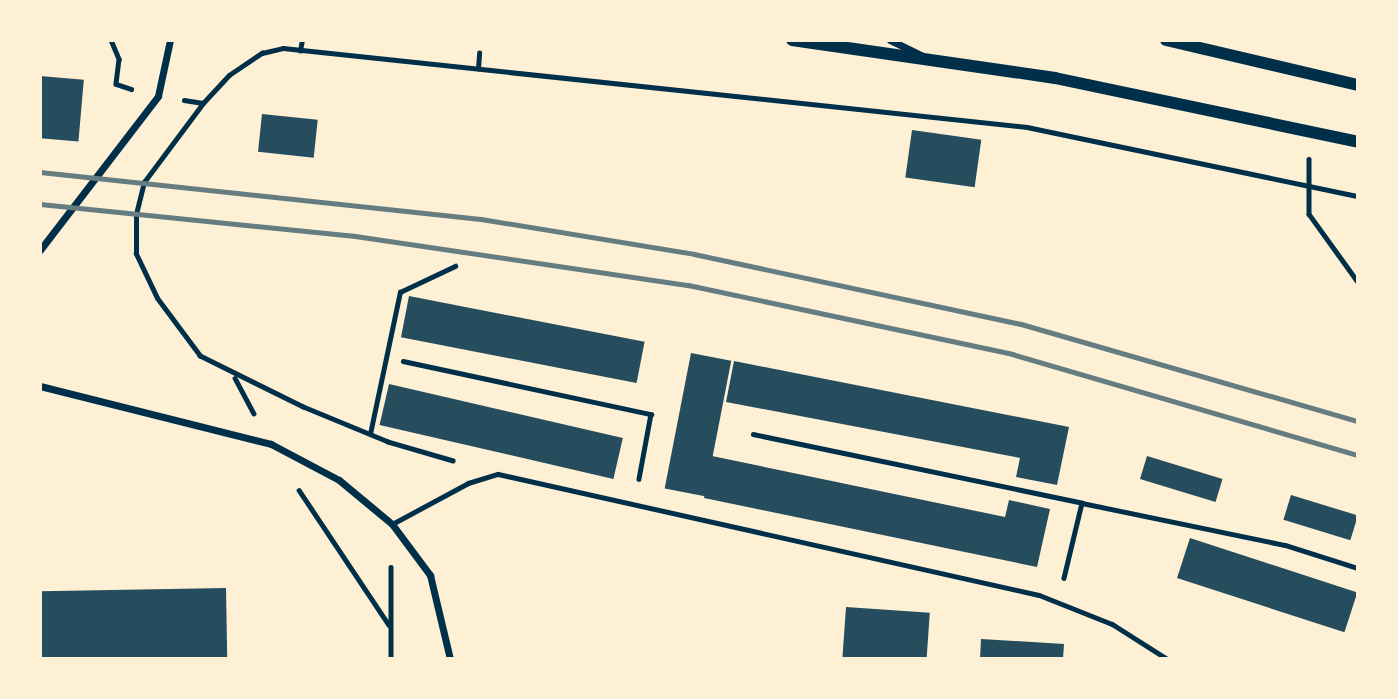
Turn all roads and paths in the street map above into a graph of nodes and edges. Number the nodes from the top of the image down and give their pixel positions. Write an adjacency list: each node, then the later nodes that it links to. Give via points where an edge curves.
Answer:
1 (170, 40): 15 (street, via 158,96)
2 (302, 40): 6 (path)
3 (890, 40): 8 (street)
4 (1166, 40): 10 (street)
5 (798, 41): 8 (street)
6 (300, 51): 9 (path); 20 (path, via 283,48 262,53 229,75 202,103 144,182 136,214 136,254 157,298 200,356 234,377)
7 (479, 52): 9 (path)
8 (934, 61): 11 (street, via 1055,78)
9 (478, 69): 13 (path, via 1027,127)
10 (1358, 85)
11 (1313, 132): 12 (street); 13 (path)
12 (1358, 142)
13 (1305, 183): 14 (path); 17 (path, via 1308,214)
14 (1358, 196)
15 (40, 250)
16 (455, 267): 20 (path, via 400,292)
17 (1358, 282)
18 (404, 361): 25 (path, via 651,414)
19 (40, 386): 22 (street)
20 (370, 434): 23 (path)
21 (753, 434): 24 (path)
22 (271, 444): 26 (street, via 339,480); 29 (path, via 321,528)
23 (498, 474): 25 (lane); 26 (lane, via 468,483)
24 (1082, 503): 27 (path, via 1285,545); 28 (path)
25 (634, 504): 28 (lane)
26 (392, 524): 29 (path); 31 (street, via 430,575)
27 (1358, 568)
28 (1059, 603): 32 (lane, via 1112,624)
29 (389, 625): 30 (path)
30 (391, 659)
31 (450, 659)
32 (1167, 659)

